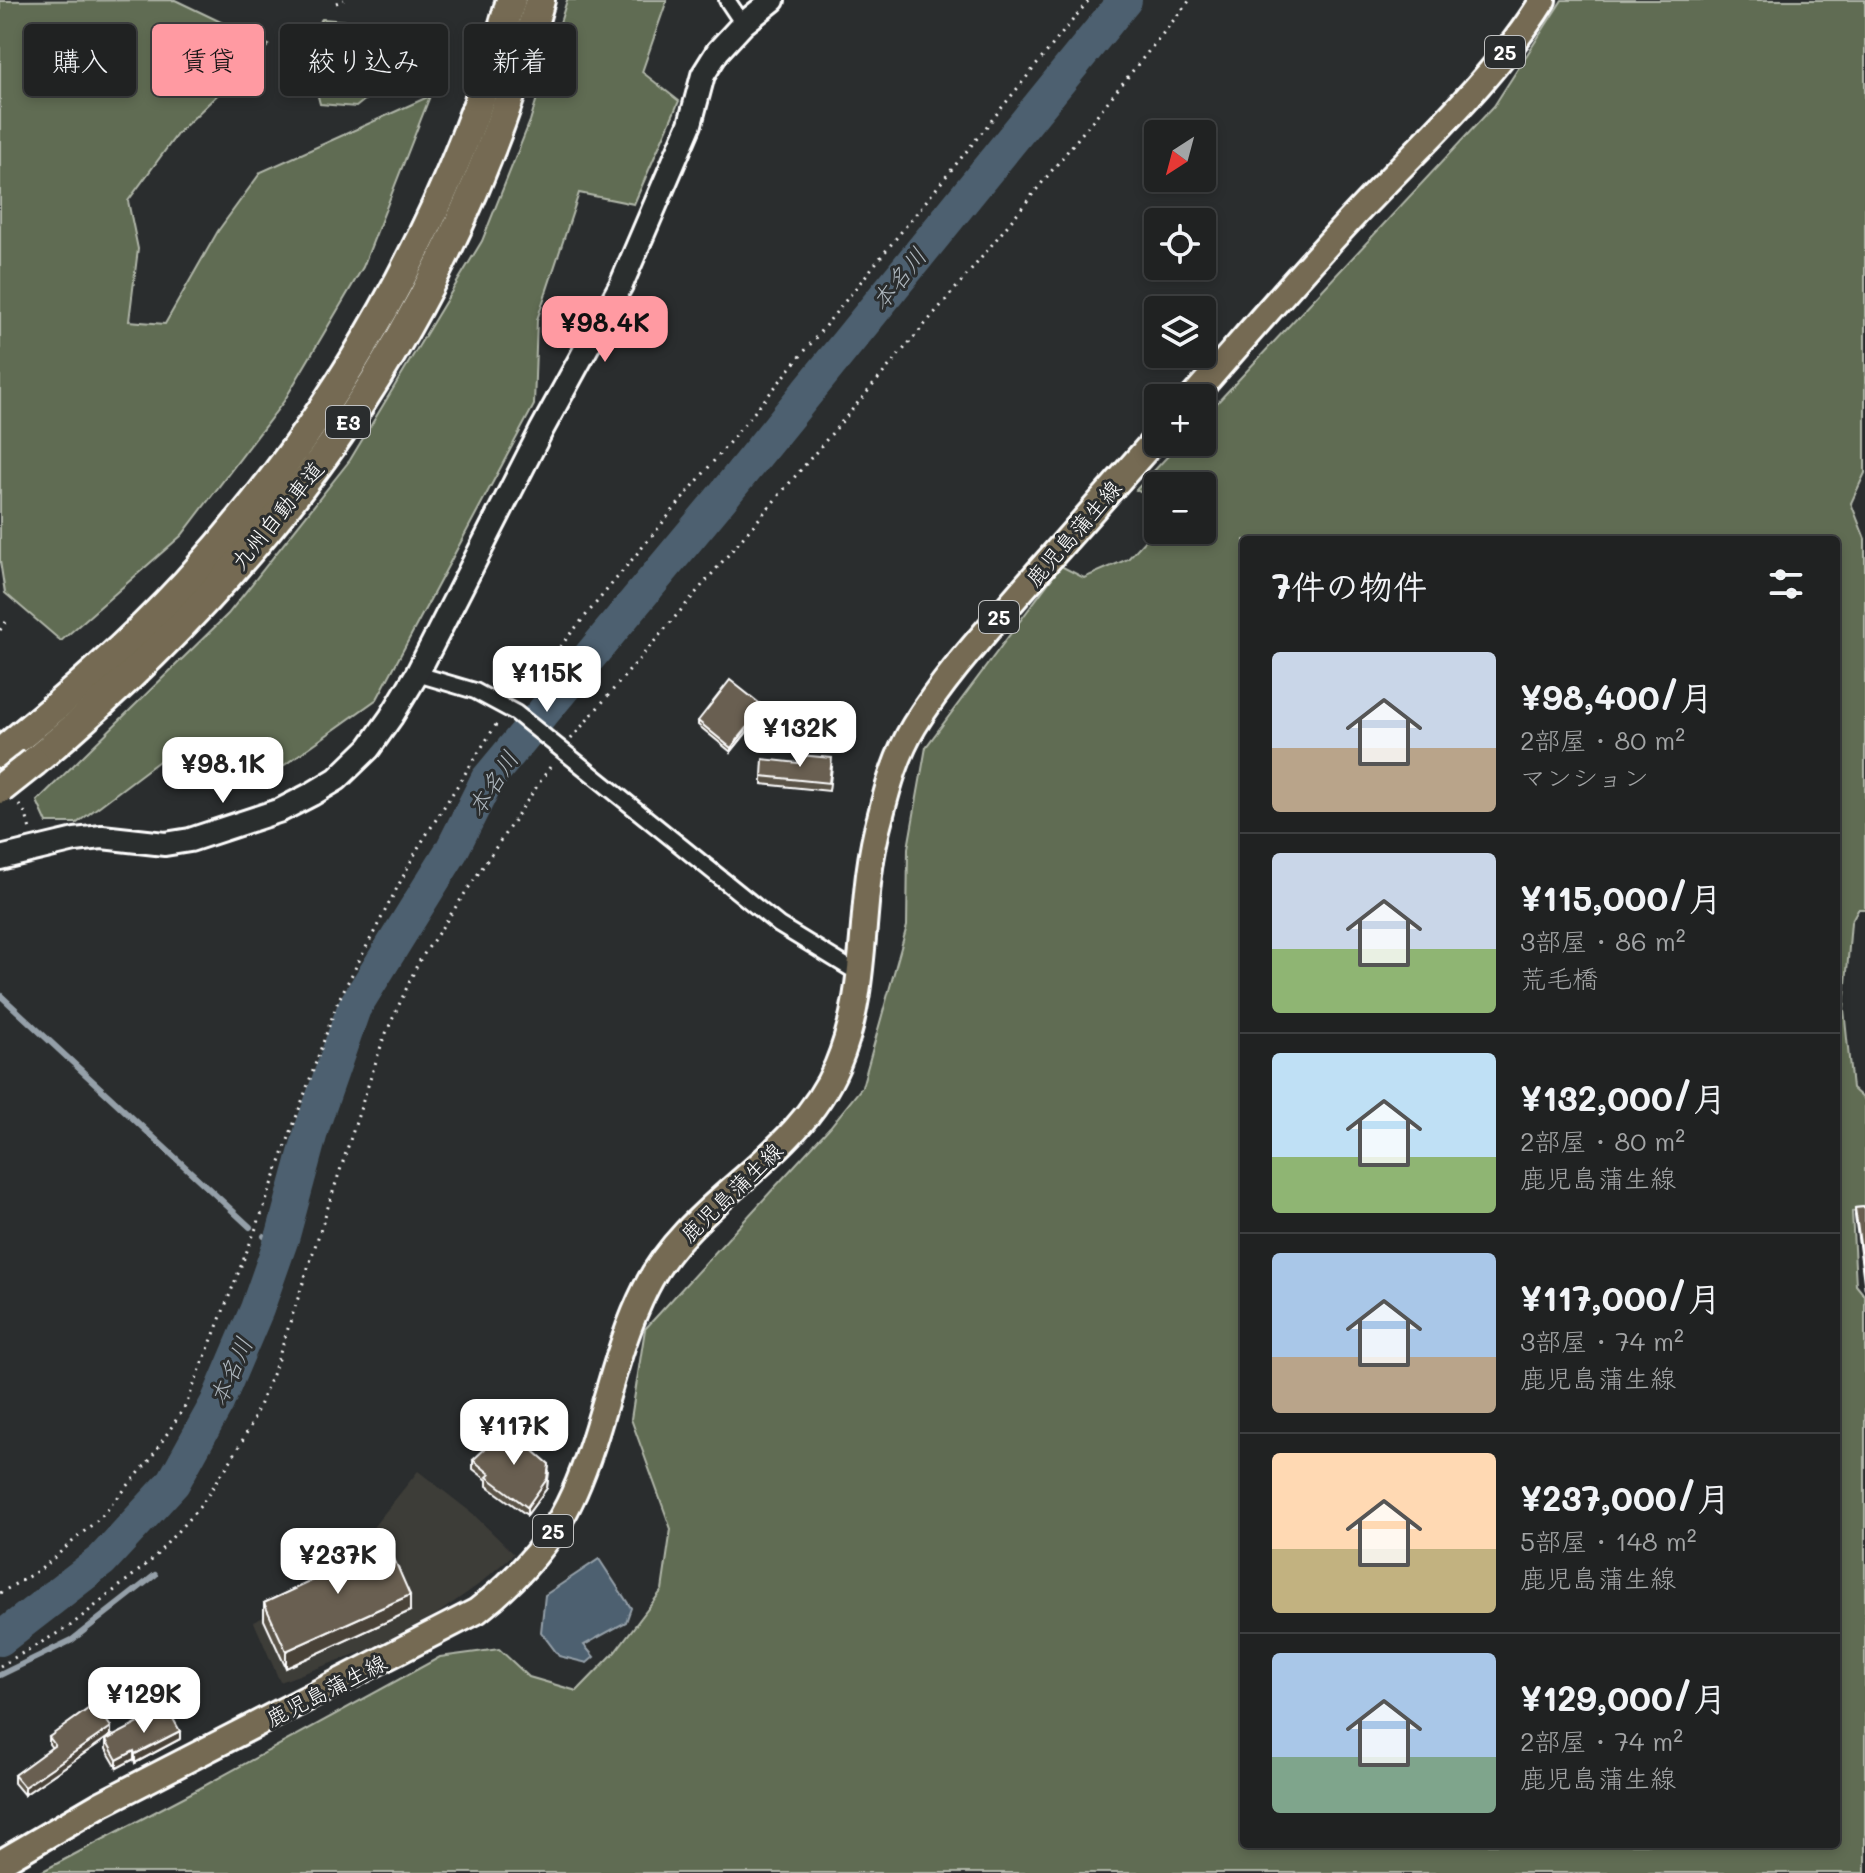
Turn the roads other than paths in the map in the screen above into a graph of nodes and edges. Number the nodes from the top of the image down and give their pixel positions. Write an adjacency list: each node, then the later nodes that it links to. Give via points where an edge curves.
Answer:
1 (511, 0): 10 (highway, 九州自動車道 / E3, via 455,165 411,259 342,381 290,457 187,582 124,646)
2 (540, 0): 11 (highway, 九州自動車道 / E3, bridge, via 481,178 407,329 365,398 313,473 208,600 34,762)
3 (727, 0): 6 (street)
4 (773, 0): 6 (street)
5 (1543, 0): 7 (main road, 25, via 1464,101)
6 (743, 24): 9 (street, via 703,75 690,124 621,285)
7 (1204, 384)
8 (1144, 452): 13 (main road, 鹿児島蒲生線 / 25, via 973,646 914,727 878,822)
9 (417, 674): 12 (street, via 369,748 337,779 281,810 178,842 102,837); 13 (street, via 475,691 512,711 779,925)
10 (9, 746)
11 (9, 796)
12 (0, 858)
13 (861, 975): 14 (main road, 鹿児島蒲生線 / 25, via 837,1067 816,1104 765,1162 696,1222 647,1284 623,1339 574,1493 532,1561 501,1593 465,1619 101,1804)
14 (0, 1863)

